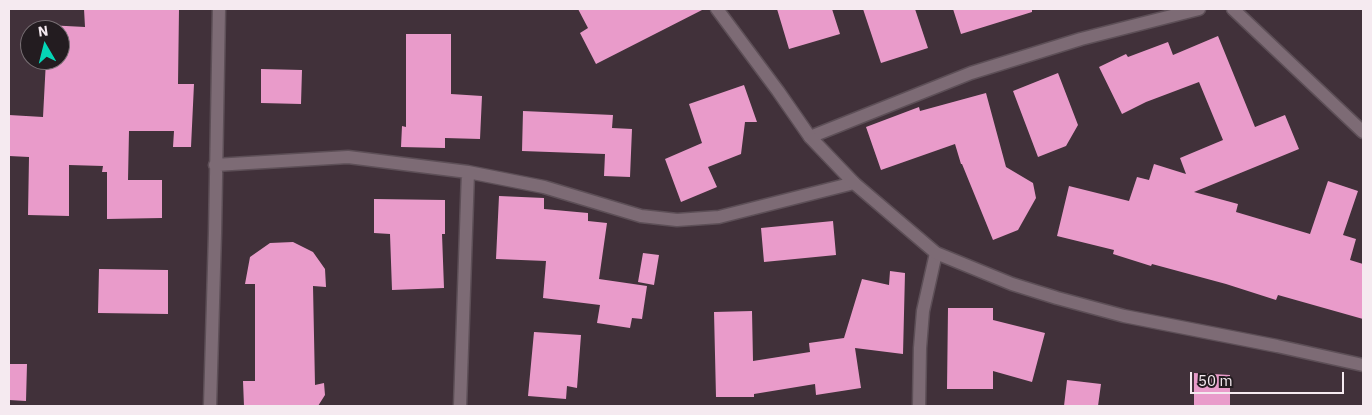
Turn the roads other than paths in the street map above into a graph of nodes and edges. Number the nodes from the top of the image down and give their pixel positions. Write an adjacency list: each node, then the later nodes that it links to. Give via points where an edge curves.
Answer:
1 (219, 9): 7 (street)
2 (717, 9): 6 (street)
3 (1199, 9): 6 (street, via 971,74)
4 (1233, 9): 5 (street)
5 (1363, 132)
6 (810, 137): 9 (street)
7 (215, 165): 8 (street, via 348,157); 12 (street)
8 (468, 172): 9 (street, via 544,187 641,216 678,220 719,217); 13 (street)
9 (854, 183): 10 (street)
10 (936, 254): 11 (street, via 1012,284 1124,316); 14 (street, via 923,311)
11 (1363, 365)
12 (210, 406)
13 (460, 406)
14 (919, 406)

